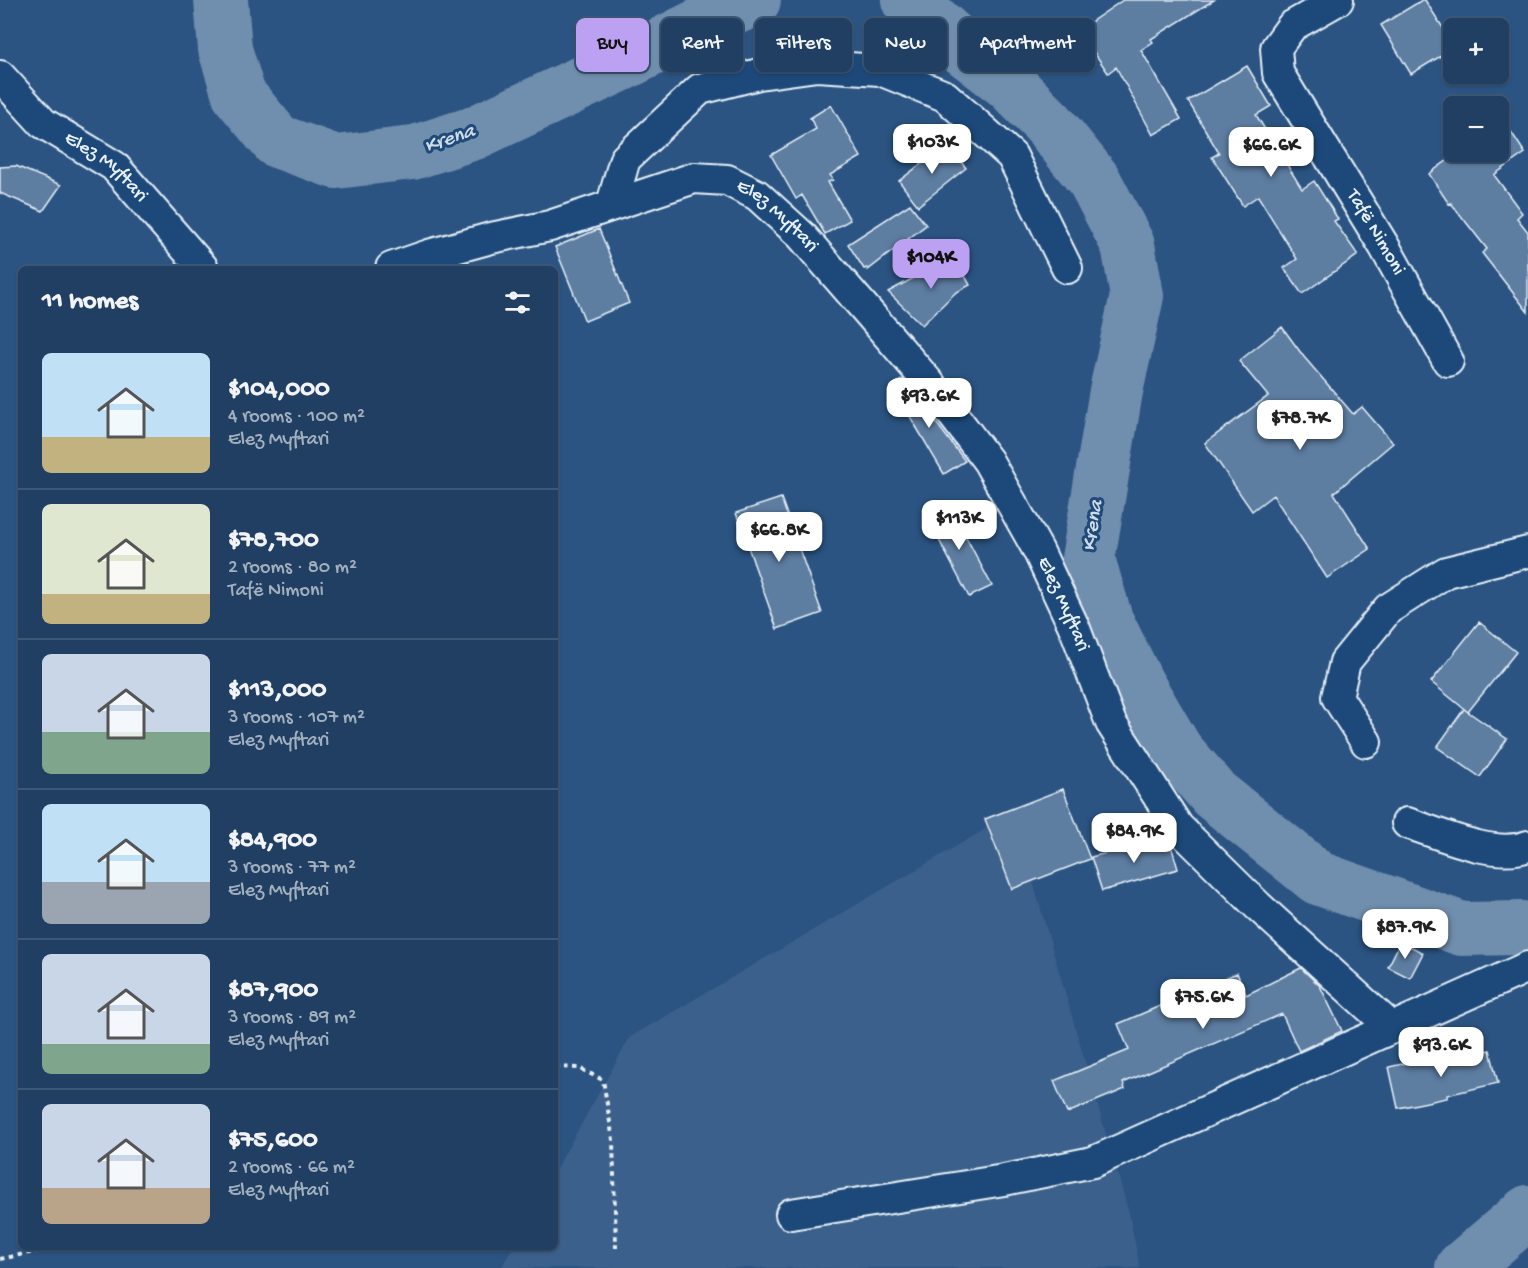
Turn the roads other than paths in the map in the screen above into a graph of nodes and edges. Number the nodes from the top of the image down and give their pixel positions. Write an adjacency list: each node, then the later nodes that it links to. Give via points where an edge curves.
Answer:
1 (1338, 0): 7 (street, Tafë Nimoni, via 1292,26 1276,48 1278,73 1384,246)
2 (0, 76): 4 (street, Elez Myftari, via 43,123 114,166)
3 (612, 204): 5 (street, Elez Myftari, via 550,226); 6 (street, via 625,159 700,89 759,74 817,66 880,70 945,96 1012,156); 13 (street, Elez Myftari, via 694,178 728,180 757,195 801,235 929,382 988,460 1038,550 1075,629 1111,723 1178,827)
4 (201, 266)
5 (397, 266)
6 (1067, 268)
7 (1448, 361)
8 (1528, 552): 9 (street, via 1446,572 1388,609 1345,662 1337,697)
9 (1366, 742)
10 (1407, 823): 11 (street, via 1483,848 1518,850)
11 (1528, 846)
12 (1517, 972): 13 (street)
13 (1391, 1027): 14 (street, via 1093,1162)
14 (791, 1214)

